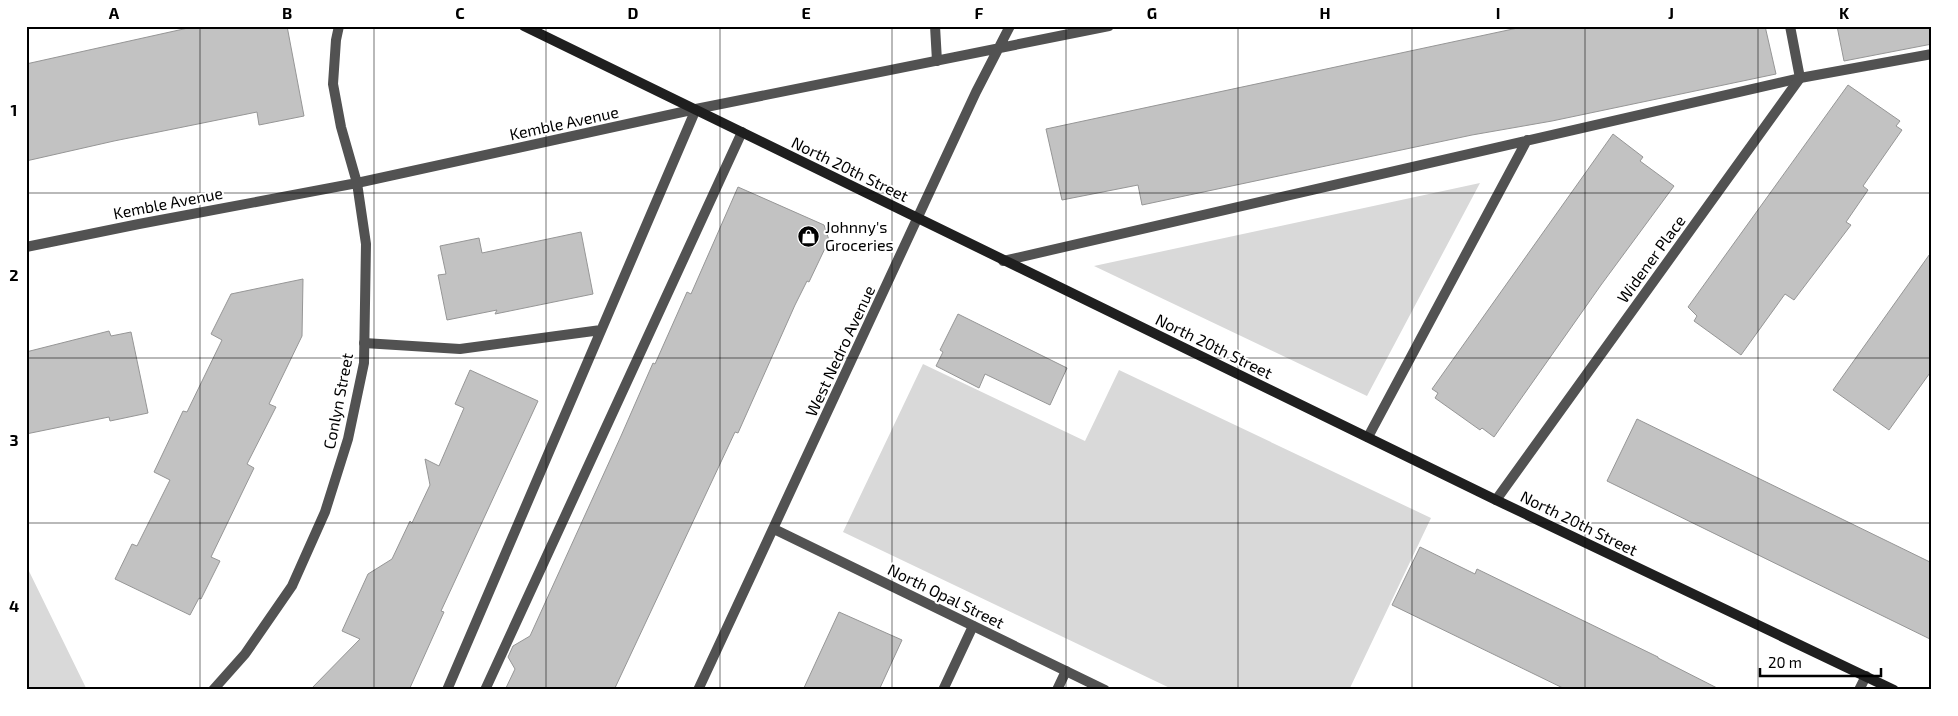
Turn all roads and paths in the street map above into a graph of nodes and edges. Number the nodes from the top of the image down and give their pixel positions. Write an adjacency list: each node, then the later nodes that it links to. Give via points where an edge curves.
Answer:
1 (339, 26): 14 (street, Conlyn Street, via 334,84 341,127)
2 (524, 26): 11 (street, North 20th Street)
3 (936, 26): 9 (street)
4 (1010, 26): 7 (street, West Nedro Avenue)
5 (1109, 26): 7 (street, Kemble Avenue)
6 (1790, 26): 10 (street)
7 (1000, 49): 9 (street, Kemble Avenue); 15 (street, West Nedro Avenue, via 976,92)
8 (1932, 54): 10 (street)
9 (937, 61): 11 (street, Kemble Avenue)
10 (1800, 78): 13 (street); 21 (street, Widener Place)
11 (696, 109): 12 (street, North 20th Street); 14 (street, Kemble Avenue); 18 (street)
12 (742, 132): 15 (street, North 20th Street); 28 (street)
13 (1527, 140): 17 (street); 20 (street)
14 (357, 183): 16 (street, Kemble Avenue); 19 (street, Conlyn Street, via 366,244)
15 (917, 219): 17 (street, North 20th Street); 22 (street, West Nedro Avenue)
16 (26, 247)
17 (1003, 261): 20 (street, North 20th Street)
18 (601, 330): 19 (street, via 460,349); 27 (street)
19 (364, 343): 26 (street, Conlyn Street, via 364,363 348,439 325,512 292,586)
20 (1368, 437): 21 (street, North 20th Street)
21 (1496, 500): 25 (street, North 20th Street)
22 (774, 529): 23 (street, North Opal Street); 29 (street, West Nedro Avenue)
23 (973, 626): 24 (street, North Opal Street); 30 (street)
24 (1066, 671): 31 (street); 32 (street, North Opal Street)
25 (1866, 676): 33 (street); 34 (street, North 20th Street)
26 (214, 690)
27 (447, 690)
28 (485, 690)
29 (698, 690)
30 (943, 690)
31 (1057, 690)
32 (1105, 690)
33 (1859, 690)
34 (1894, 690)

